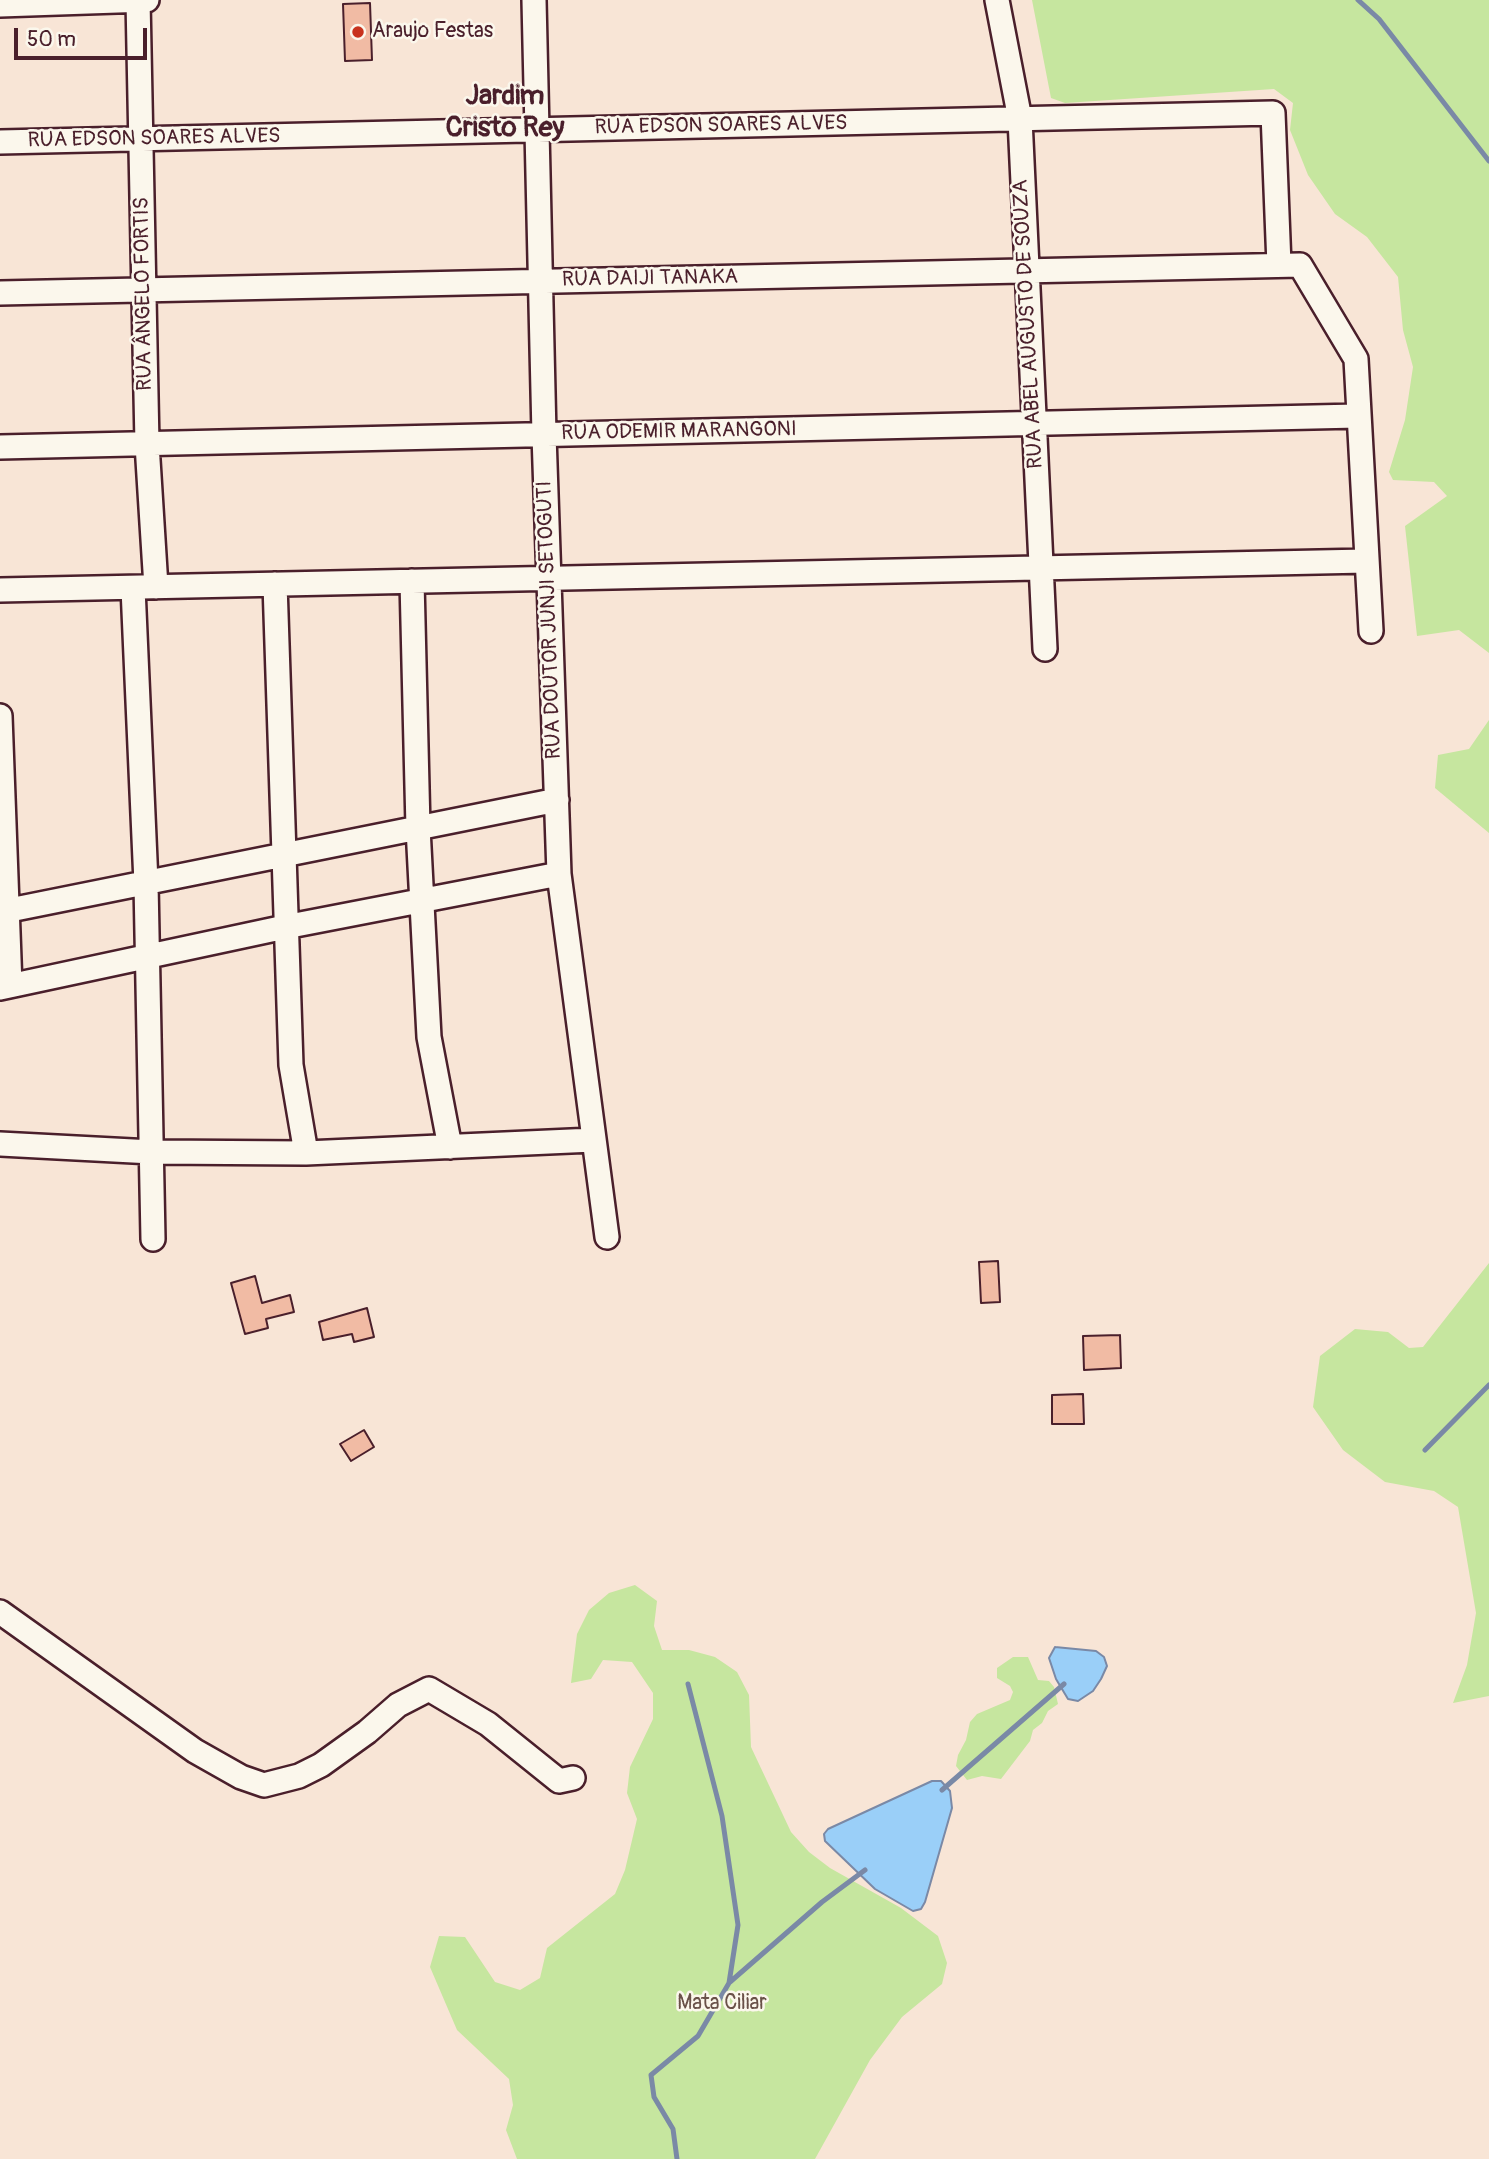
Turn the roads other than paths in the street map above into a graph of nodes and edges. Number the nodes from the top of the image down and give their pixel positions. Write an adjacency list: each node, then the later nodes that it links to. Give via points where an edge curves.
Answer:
1 (138, 0): 2 (street); 5 (street); 8 (street, RUA ÂNGELO FORTIS)
2 (148, 0)
3 (534, 0): 7 (street, RUA DOUTOR JUNJI SETOGUTI)
4 (997, 0): 6 (street, RUA ABEL AUGUSTO DE SOUZA)
5 (0, 5)
6 (1020, 119): 7 (street, RUA EDSON SOARES ALVES); 10 (street, RUA EDSON SOARES ALVES, via 1273,113); 11 (street, RUA ABEL AUGUSTO DE SOUZA)
7 (537, 130): 8 (street, RUA EDSON SOARES ALVES); 12 (street, RUA DOUTOR JUNJI SETOGUTI)
8 (141, 139): 9 (street, RUA EDSON SOARES ALVES); 13 (street, RUA ÂNGELO FORTIS)
9 (0, 142)
10 (1290, 265): 11 (street, RUA DAIJI TANAKA); 15 (street, via 1356,359)
11 (1026, 271): 12 (street, RUA DAIJI TANAKA); 16 (street, RUA ABEL AUGUSTO DE SOUZA)
12 (540, 281): 13 (street, RUA DAIJI TANAKA); 17 (street, RUA DOUTOR JUNJI SETOGUTI)
13 (144, 290): 14 (street, RUA DAIJI TANAKA); 18 (street, RUA ÂNGELO FORTIS)
14 (0, 293)
15 (1357, 416): 16 (street, RUA ODEMIR MARANGONI); 20 (street)
16 (1032, 423): 17 (street, RUA ODEMIR MARANGONI); 21 (street, RUA ABEL AUGUSTO DE SOUZA)
17 (544, 435): 18 (street, RUA ODEMIR MARANGONI); 22 (street, RUA DOUTOR JUNJI SETOGUTI)
18 (147, 444): 19 (street, RUA ODEMIR MARANGONI); 25 (street, RUA ÂNGELO FORTIS)
19 (0, 447)
20 (1366, 561): 21 (street); 27 (street)
21 (1040, 566): 22 (street); 28 (street, RUA ABEL AUGUSTO DE SOUZA)
22 (549, 577): 23 (street); 30 (street, RUA DOUTOR JUNJI SETOGUTI)
23 (412, 581): 24 (street); 31 (street)
24 (275, 584): 25 (street); 32 (street)
25 (145, 588): 26 (street); 34 (street, RUA ÂNGELO FORTIS)
26 (0, 590)
27 (1371, 631)
28 (1045, 649)
29 (0, 716): 36 (street)
30 (557, 800): 31 (street); 33 (street, RUA DOUTOR JUNJI SETOGUTI)
31 (418, 828): 32 (street); 35 (street)
32 (284, 855): 34 (street); 37 (street)
33 (559, 874): 35 (street); 40 (street, RUA DOUTOR JUNJI SETOGUTI)
34 (146, 883): 36 (street); 38 (street, RUA ÂNGELO FORTIS)
35 (422, 902): 37 (street); 42 (street, via 429,1037)
36 (3, 912): 39 (street)
37 (285, 927): 38 (street); 44 (street, via 291,1065)
38 (145, 957): 39 (street); 43 (street, RUA ÂNGELO FORTIS)
39 (5, 987)
40 (593, 1140): 42 (street); 45 (street, RUA DOUTOR JUNJI SETOGUTI)
41 (0, 1144): 43 (street)
42 (450, 1147): 44 (street)
43 (152, 1152): 44 (street); 46 (street, RUA ÂNGELO FORTIS)
44 (306, 1153)
45 (607, 1237)
46 (153, 1239)
47 (0, 1612): 48 (street, via 195,1751 264,1785 321,1765 398,1705 429,1689 488,1724 559,1781)
48 (573, 1779)

